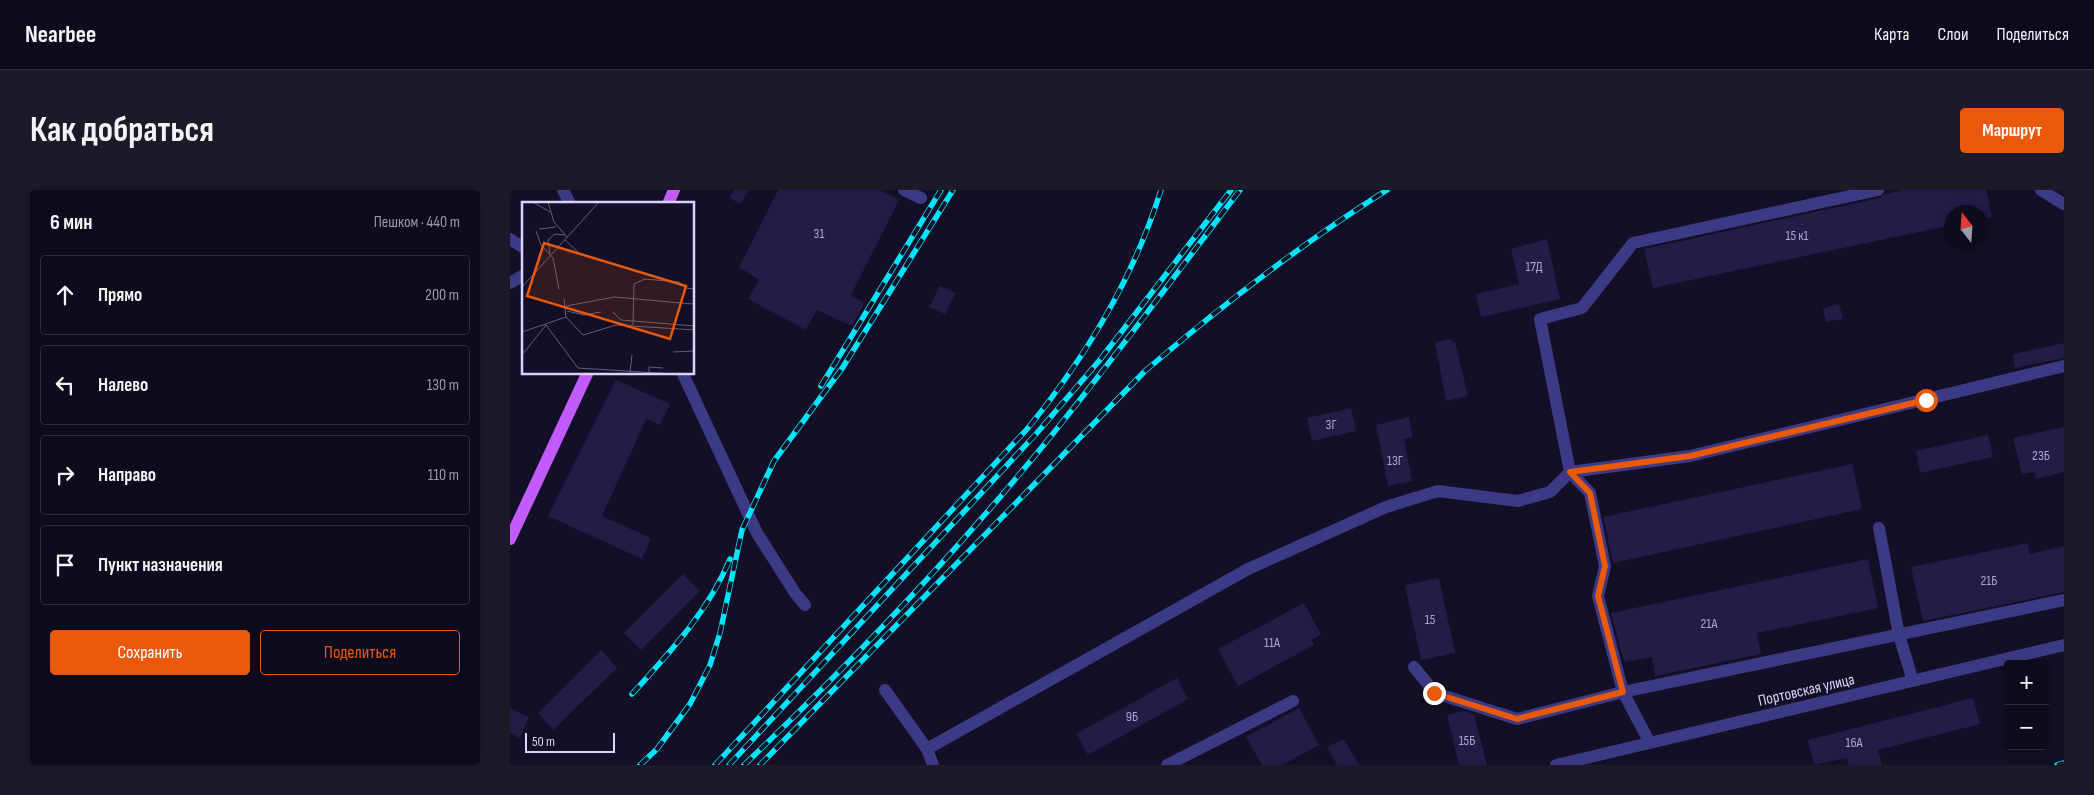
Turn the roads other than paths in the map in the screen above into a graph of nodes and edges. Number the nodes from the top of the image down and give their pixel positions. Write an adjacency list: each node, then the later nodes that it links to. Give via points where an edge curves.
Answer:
1 (564, 190): 7 (street)
2 (674, 190): 8 (main road)
3 (904, 190): 6 (street)
4 (1878, 190): 17 (street, via 1633,243 1582,308 1540,319)
5 (2041, 190): 9 (street)
6 (921, 198)
7 (569, 202)
8 (669, 202)
9 (2064, 204)
10 (510, 239): 11 (street)
11 (522, 247)
12 (522, 276): 13 (street)
13 (510, 283)
14 (2064, 366): 17 (street, via 1690,456)
15 (587, 375): 19 (main road)
16 (682, 375): 21 (street, via 757,533)
17 (1570, 472): 27 (street, via 1590,493 1605,566 1598,596); 30 (street, via 1550,492 1518,501 1438,490 1386,507 1248,569)
18 (1879, 528): 22 (street)
19 (510, 539)
20 (2064, 600): 22 (street)
21 (805, 605)
22 (1899, 635): 25 (street); 27 (street)
23 (2064, 645): 25 (street, Портовская улица)
24 (1414, 667): 27 (street, via 1434,693 1517,719)
25 (1912, 681): 29 (street, Портовская улица)
26 (885, 690): 30 (street)
27 (1623, 692): 29 (street)
28 (1293, 701): 32 (street)
29 (1650, 743): 33 (street, Портовская улица)
30 (927, 749): 31 (street)
31 (933, 765)
32 (1167, 765)
33 (1556, 765)

